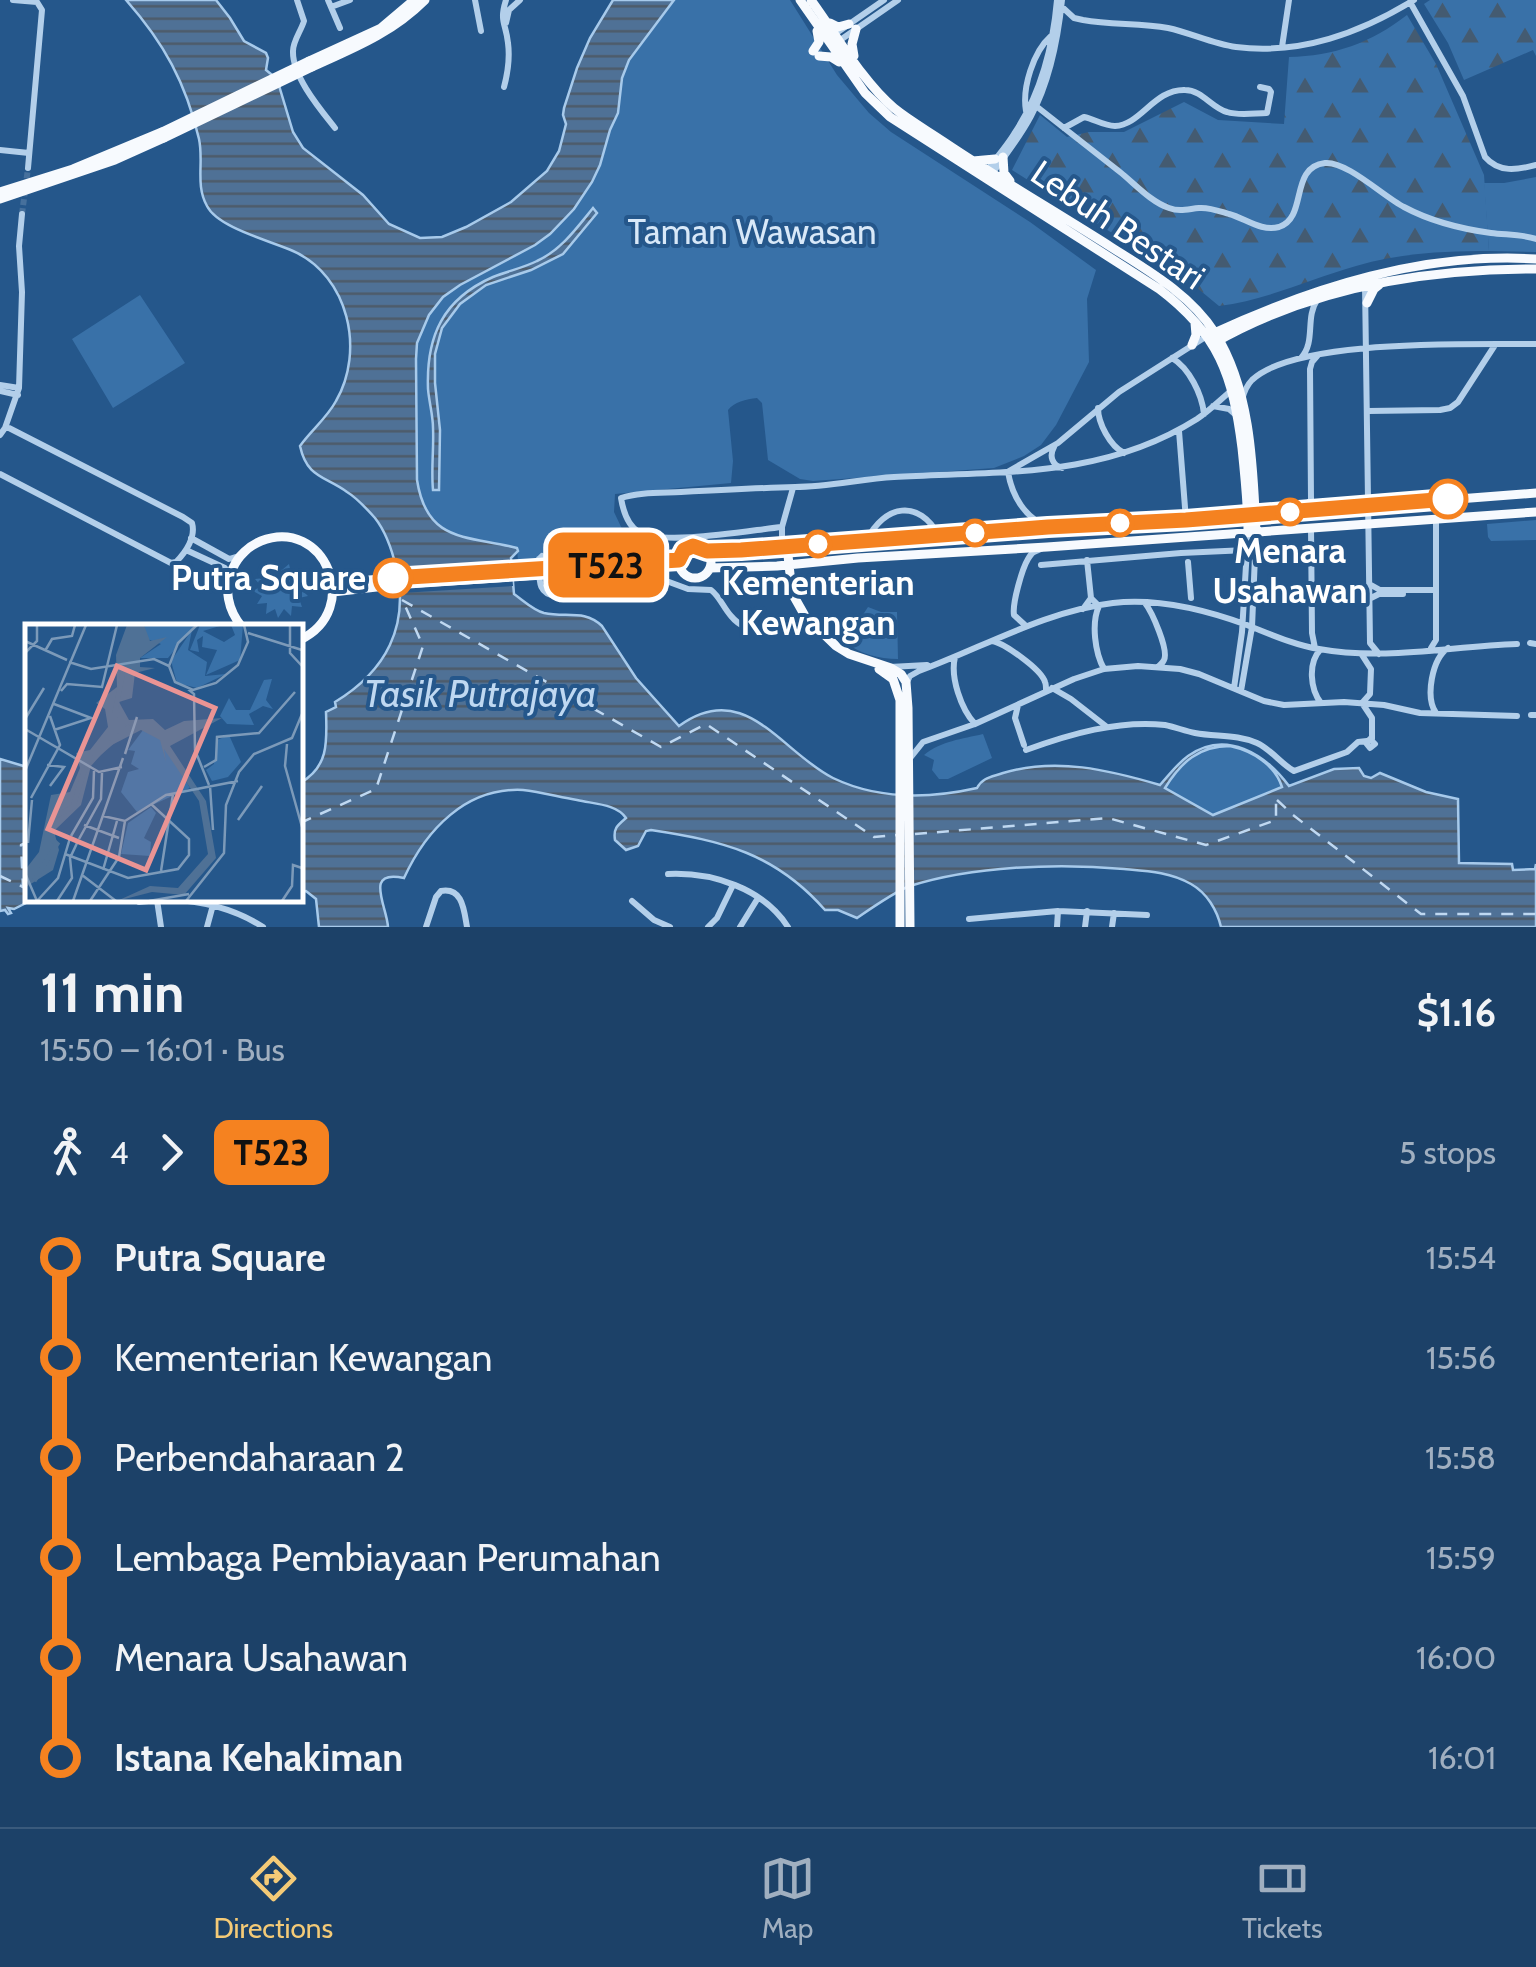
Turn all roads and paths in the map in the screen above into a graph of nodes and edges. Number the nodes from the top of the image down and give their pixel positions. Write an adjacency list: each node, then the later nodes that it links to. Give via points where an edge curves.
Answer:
1 (13, 0): 34 (street, via 38,2 42,10)
2 (297, 0): 31 (street, via 304,21 294,59)
3 (350, 0): 15 (street)
4 (414, 0): 26 (main road, via 381,28)
5 (425, 0): 26 (main road, via 388,31)
6 (475, 0): 23 (street)
7 (520, 0): 16 (street)
8 (800, 0): 17 (main road, Lebuh Bestari)
9 (810, 0): 19 (main road, Lebuh Bestari)
10 (884, 0): 21 (street)
11 (898, 0): 21 (street)
12 (1289, 0): 25 (street)
13 (1411, 1): 25 (street, via 1350,33); 37 (street, via 1463,96 1485,157 1502,169)
14 (1060, 2): 18 (street); 20 (street); 35 (street, via 1036,57 1026,112)
15 (330, 4): 22 (street)
16 (506, 6): 28 (street)
17 (812, 16): 24 (main road, Lebuh Bestari); 27 (main road, via 816,53)
18 (1074, 18): 20 (street); 25 (street, via 1168,28 1236,46)
19 (824, 19): 21 (main road); 24 (main road, Lebuh Bestari)
20 (1058, 25): 30 (street)
21 (852, 27): 24 (street); 27 (main road)
22 (340, 28)
23 (482, 31)
24 (833, 40): 27 (main road, Lebuh Bestari)
25 (1282, 47)
26 (311, 64): 41 (main road, bridge, via 163,135)
27 (851, 65): 36 (main road, Lebuh Bestari, via 894,108); 39 (main road, Lebuh Bestari, via 865,93 890,118)
28 (504, 86)
29 (1260, 87): 32 (street, via 1270,90 1268,113 1226,112 1184,90 1162,96 1121,125 1089,117)
30 (1036, 106): 32 (street); 35 (street)
31 (335, 128)
32 (1064, 128): 43 (street, via 1173,210 1210,209 1279,227 1296,209 1305,176 1325,163 1424,216)
33 (0, 150): 34 (street)
34 (29, 152): 38 (street)
35 (999, 158): 36 (main road); 39 (street); 40 (main road)
36 (971, 160): 39 (main road, Lebuh Bestari)
37 (1536, 165)
38 (28, 168)
39 (987, 175): 40 (main road, Lebuh Bestari); 53 (main road, Lebuh Bestari)
40 (1014, 187): 53 (main road, Lebuh Bestari, via 1164,282)
41 (0, 195)
42 (22, 214): 70 (street)
43 (1536, 239)
44 (1536, 259): 47 (main road, via 1449,262)
45 (1536, 268): 46 (main road)
46 (1396, 278): 47 (main road); 50 (main road, via 1374,289)
47 (1365, 282): 48 (main road); 50 (street); 54 (main road, via 1302,297)
48 (1352, 289): 49 (main road); 50 (main road)
49 (1317, 300): 51 (main road); 52 (street)
50 (1367, 302): 61 (street)
51 (1299, 305): 52 (street); 54 (main road)
52 (1309, 318): 56 (street)
53 (1200, 319): 54 (main road); 55 (main road, Lebuh Bestari); 59 (main road)
54 (1241, 325): 55 (main road); 66 (main road, via 1229,342)
55 (1213, 338): 59 (street); 66 (main road, Lebuh Bestari); 69 (main road, Lebuh Bestari)
56 (1310, 339): 62 (street); 64 (street)
57 (1495, 344): 58 (street); 60 (street); 65 (street)
58 (1536, 344)
59 (1192, 345): 63 (street)
60 (1476, 345): 61 (street); 65 (street)
61 (1368, 348): 62 (street); 74 (street)
62 (1324, 352): 64 (street); 67 (street)
63 (1171, 358): 73 (street); 75 (street, via 1191,379)
64 (1298, 359): 67 (street); 71 (street, via 1257,376)
65 (1485, 361): 74 (street, via 1450,408)
66 (1231, 364): 69 (main road, Lebuh Bestari)
67 (1310, 370): 88 (street)
68 (0, 388): 70 (street)
69 (1236, 388): 71 (main road, Lebuh Bestari); 72 (street); 76 (main road, Lebuh Bestari)
70 (18, 392): 78 (street)
71 (1242, 402): 93 (main road, Lebuh Bestari)
72 (1213, 406): 75 (street); 76 (street)
73 (1098, 408): 80 (street); 82 (street, via 1098,418)
74 (1368, 411): 89 (street)
75 (1204, 414): 77 (street)
76 (1238, 417): 93 (main road, Lebuh Bestari)
77 (1179, 430): 79 (street); 81 (street)
78 (3, 432): 102 (street, via 9,428 183,516 194,527)
79 (1166, 436): 81 (street); 82 (street)
80 (1058, 443): 83 (street, via 1052,460); 84 (street)
81 (1180, 445): 95 (street)
82 (1125, 453): 83 (street)
83 (1063, 468): 84 (street)
84 (1008, 472): 86 (street); 98 (street, via 1020,506)
85 (0, 474): 106 (street, via 171,563)
86 (794, 488): 97 (street); 97 (street, via 621,498 630,524 657,539); 104 (street)
87 (1536, 493): 89 (main road)
88 (1311, 500): 90 (street); 91 (street)
89 (1368, 505): 90 (main road); 96 (street)
90 (1324, 509): 91 (main road)
91 (1299, 511): 93 (main road)
92 (1536, 512): 94 (main road)
93 (1252, 515): 95 (main road); 100 (main road, Lebuh Bestari)
94 (1436, 519): 96 (main road); 121 (street)
95 (1186, 520): 98 (main road)
96 (1368, 523): 99 (main road); 119 (street)
97 (782, 527): 104 (street)
98 (1048, 527): 101 (main road)
99 (1311, 528): 100 (main road); 136 (street)
100 (1252, 532): 105 (main road); 107 (street, Lebuh Bestari); 135 (street, Lebuh Bestari)
101 (938, 536): 103 (main road); 103 (street, via 924,517 903,510 879,521)
102 (191, 538): 106 (street); 109 (street, via 230,559)
103 (867, 540): 104 (main road)
104 (784, 546): 108 (main road); 114 (main road)
105 (1047, 547): 113 (main road); 134 (street, via 1029,556 1009,606)
106 (186, 550): 118 (street, via 225,568)
107 (1247, 550): 110 (street); 132 (street, Lebuh Bestari)
108 (707, 551): 112 (main road, via 688,547); 116 (main road)
109 (242, 554): 118 (main road); 120 (main road, via 270,538 296,540 323,560)
110 (1087, 560): 115 (street); 123 (street)
111 (1188, 562): 124 (street)
112 (679, 563): 116 (main road, via 693,578); 120 (main road, bridge)
113 (800, 564): 114 (main road); 117 (main road)
114 (785, 565): 116 (main road); 117 (main road); 131 (main road, via 790,596)
115 (1041, 565)
116 (710, 568)
117 (790, 579): 131 (main road)
118 (228, 581): 133 (main road)
119 (1370, 585): 121 (street); 125 (street)
120 (333, 588): 138 (main road, via 322,624)
121 (1434, 592): 125 (street); 137 (street)
122 (552, 596): 122 (street, via 546,560 542,556 541,588); 131 (street, via 660,579 711,590 746,626 773,630)
123 (1091, 598): 127 (street); 129 (street)
124 (1190, 598): 128 (street); 130 (street)
125 (1370, 598): 141 (street)
126 (1144, 602): 127 (street); 128 (street); 152 (street, via 1166,653)
127 (1098, 606): 129 (street); 153 (street, via 1094,622)
128 (1180, 607): 130 (street)
129 (1082, 610): 134 (street)
130 (1196, 610): 132 (street)
131 (803, 616): 143 (main road)
132 (1242, 623): 135 (street); 156 (street, Lebuh Bestari)
133 (240, 624)
134 (1028, 626): 139 (street)
135 (1252, 627): 140 (street); 156 (street, Lebuh Bestari)
136 (1312, 633): 140 (street); 145 (street)
137 (1436, 635): 144 (street); 146 (street)
138 (302, 639)
139 (991, 642): 149 (street); 157 (street, via 1004,644 1042,675)
140 (1298, 644): 145 (street)
141 (1370, 644): 147 (street); 148 (street)
142 (1517, 644): 144 (street)
143 (832, 645): 151 (main road); 159 (main road, via 893,678)
144 (1448, 648): 146 (street); 165 (street, via 1436,663 1430,704)
145 (1318, 649): 147 (street); 161 (street, via 1313,690)
146 (1425, 650): 148 (street)
147 (1360, 654): 148 (street); 160 (street, via 1370,669 1370,694)
148 (1380, 654)
149 (955, 657): 150 (street); 169 (street, via 953,676)
150 (937, 664): 151 (street); 155 (street, via 912,674)
151 (888, 667): 155 (main road)
152 (1158, 667): 153 (street); 156 (street)
153 (1104, 669): 154 (street)
154 (1074, 678): 157 (street); 158 (street)
155 (906, 685): 159 (main road); 171 (main road)
156 (1237, 689): 161 (street, via 1276,704)
157 (1048, 690): 158 (street); 162 (street)
158 (1071, 699): 170 (street)
159 (900, 700): 171 (main road)
160 (1362, 703): 161 (street); 163 (street); 168 (street)
161 (1322, 704)
162 (1018, 705): 164 (street); 167 (street)
163 (1384, 705): 165 (street); 168 (street)
164 (1004, 711): 167 (street); 169 (street)
165 (1436, 714): 166 (street)
166 (1517, 716)
167 (1016, 718): 170 (street, via 1025,747)
168 (1372, 718): 170 (street, via 1368,742 1298,771 1238,738 1162,725)
169 (975, 724): 171 (street, via 923,742)
170 (1108, 728)
171 (905, 764): 194 (main road); 195 (main road)
172 (668, 874): 173 (street)
173 (733, 884): 174 (street); 185 (street)
174 (758, 898): 192 (street); 193 (street)
175 (632, 901): 184 (street)
176 (156, 902): 186 (street)
177 (186, 902): 178 (street)
178 (213, 905): 187 (street); 188 (street)
179 (1058, 911): 180 (street); 183 (street); 196 (street)
180 (1087, 911): 181 (street); 197 (street)
181 (1114, 913): 182 (street); 198 (street)
182 (1148, 916)
183 (968, 919)
184 (652, 923): 191 (street)
185 (713, 926)
186 (160, 927)
187 (207, 927)
188 (263, 927)
189 (426, 927): 190 (street, via 436,897 448,889 459,897)
190 (467, 927)
191 (670, 927)
192 (740, 927)
193 (788, 927)
194 (900, 927)
195 (910, 927)
196 (1057, 927)
197 (1085, 927)
198 (1112, 927)

